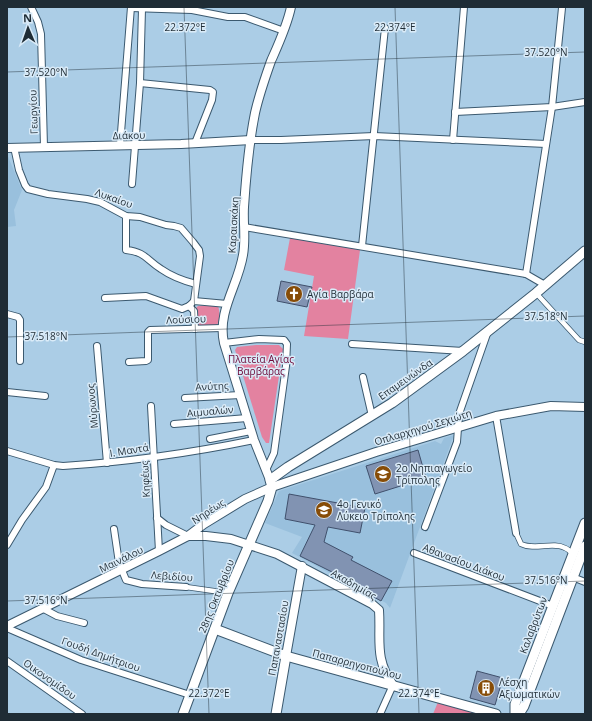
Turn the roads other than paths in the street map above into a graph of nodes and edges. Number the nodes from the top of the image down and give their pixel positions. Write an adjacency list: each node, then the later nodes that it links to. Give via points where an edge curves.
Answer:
1 (31, 7): 20 (street, Γεωργίου, via 41,34)
2 (291, 7): 8 (street, Καραισκάκη)
3 (464, 7): 12 (street)
4 (131, 8): 6 (street); 18 (street)
5 (562, 8): 11 (street)
6 (142, 9): 8 (street, via 192,10 228,17 245,17); 9 (street)
7 (385, 28): 13 (street)
8 (284, 31): 14 (street, Καραισκάκη, via 261,90)
9 (140, 83): 16 (street, via 206,89 213,92); 19 (street)
10 (585, 102): 11 (street)
11 (552, 107): 12 (street); 17 (street)
12 (455, 112): 15 (street)
13 (374, 136): 14 (street); 15 (street); 25 (street)
14 (251, 140): 16 (street, Διάκου); 24 (street, Καραισκάκη)
15 (453, 140): 17 (street)
16 (196, 143): 19 (street, Διάκου)
17 (546, 144): 27 (street)
18 (120, 145): 19 (street, Διάκου); 20 (street, Διάκου)
19 (135, 145): 22 (street)
20 (44, 147): 21 (street, Διάκου)
21 (11, 148): 23 (street, Λυκαίου, via 24,185 28,189 100,202)
22 (132, 184)
23 (126, 216): 28 (street, via 126,250 144,254 161,270); 28 (street, Λυκαίου, via 140,217 181,228 199,250)
24 (244, 227): 25 (street); 33 (street, Καραισκάκη, via 242,260)
25 (362, 246): 27 (street)
26 (585, 251): 29 (main road, Επαμεινώνδα)
27 (526, 274): 29 (street)
28 (196, 284): 32 (street, Λυκαίου)
29 (545, 285): 30 (main road, Επαμεινώνδα)
30 (536, 293): 38 (main road, Επαμεινώνδα); 39 (street, via 579,340)
31 (105, 298): 34 (street, via 146,296 182,309)
32 (194, 301): 33 (street); 34 (street)
33 (227, 304): 36 (street, Καραισκάκη)
34 (189, 306): 37 (street, via 194,311)
35 (7, 314): 44 (street, via 18,317 21,328)
36 (222, 328): 37 (street, Λούσιου); 40 (street, Καραισκάκη)
37 (195, 329): 45 (street, Λούσιου, via 150,330 148,360)
38 (487, 332): 43 (main road, Επαμεινώνδα); 57 (street, via 459,414)
39 (585, 342)
40 (224, 343): 48 (street, Καραισκάκη); 65 (street, via 273,339 284,340 287,344 274,450)
41 (352, 344): 43 (street)
42 (97, 346): 63 (street, Μύρωνος)
43 (463, 351): 53 (main road, Επαμεινώνδα)
44 (20, 361)
45 (129, 362)
46 (363, 377): 53 (street)
47 (7, 392): 49 (street)
48 (240, 395): 50 (street, Ανύτης); 55 (street, Καραισκάκη)
49 (45, 396)
50 (185, 398)
51 (150, 406): 62 (street, Κηφέως)
52 (585, 407): 54 (street, Οπλαρχηγού Σεχιώτη, via 551,406)
53 (372, 416): 66 (main road, Επαμεινώνδα, via 288,467)
54 (496, 416): 57 (street, Οπλαρχηγού Σεχιώτη); 71 (street)
55 (247, 418): 56 (street, Αιμυαλών); 58 (street, Καραισκάκη)
56 (174, 424)
57 (457, 427): 66 (street, Οπλαρχηγού Σεχιώτη); 69 (street, via 456,442)
58 (251, 431): 59 (street); 60 (street, Καραισκάκη)
59 (210, 439)
60 (254, 440): 62 (street, Ι. Μαντά, via 218,448); 65 (street, Καραισκάκη)
61 (7, 451): 64 (street, Ι. Μαντά)
62 (154, 456): 63 (street, Ι. Μαντά); 67 (street, Κηφέως)
63 (107, 463): 64 (street, Ι. Μαντά)
64 (54, 465): 73 (street, via 46,487)
65 (266, 470): 66 (street, Καραισκάκη)
66 (271, 483): 72 (street, Νηρέως); 74 (main road, 28ης Οκτωβρίου, via 268,501)
67 (157, 518): 72 (street, Νηρέως); 76 (street, Κηφέως)
68 (585, 523): 78 (main road, Καλαβρύτων)
69 (425, 527)
70 (114, 529): 80 (street)
71 (516, 533): 78 (street, via 521,544 528,547 564,547)
72 (188, 536): 74 (street, Μαινάλου, via 219,537); 76 (street, Μαινάλου)
73 (7, 545)
74 (249, 545): 79 (street, Ακαδημίας); 84 (main road, 28ης Οκτωβρίου)
75 (585, 546): 81 (main road, Καλαβρύτων)
76 (159, 551): 80 (street, Μαινάλου)
77 (414, 553): 85 (street, Αθανασίου Διάκου)
78 (573, 554): 81 (main road, Καλαβρύτων)
79 (302, 566): 90 (street, Παπαναστασίου); 92 (street, Ακαδημίας, via 379,610 380,656 385,674)
80 (121, 570): 83 (street, Λεβιδίου, via 124,578 132,582); 86 (street, Μαινάλου)
81 (569, 576): 82 (street); 85 (main road, Καλαβρύτων); 100 (main road, Καλαβρύτων)
82 (585, 582)
83 (186, 587): 84 (street, Λεβιδίου)
84 (228, 593): 89 (main road, 28ης Οκτωβρίου)
85 (553, 606): 99 (main road, Καλαβρύτων, via 515,704)
86 (42, 608): 87 (street, via 57,616); 88 (street, Μαινάλου)
87 (84, 623)
88 (7, 627): 93 (street, Γουδή Δημήτριου, via 81,660)
89 (215, 629): 90 (main road, Παπαρρηγοπούλου); 93 (main road, 28ης Οκτωβρίου)
90 (286, 656): 92 (main road, Παπαρρηγοπούλου); 96 (main road, Παπαναστασίου)
91 (7, 661): 94 (street, Οικονομίδου)
92 (393, 685): 97 (street); 98 (main road, Παπαρρηγοπούλου)
93 (190, 695): 95 (main road, 28ης Οκτωβρίου)
94 (82, 714)
95 (183, 714)
96 (276, 714)
97 (380, 714)
98 (496, 714)
99 (515, 714)
100 (519, 714)

